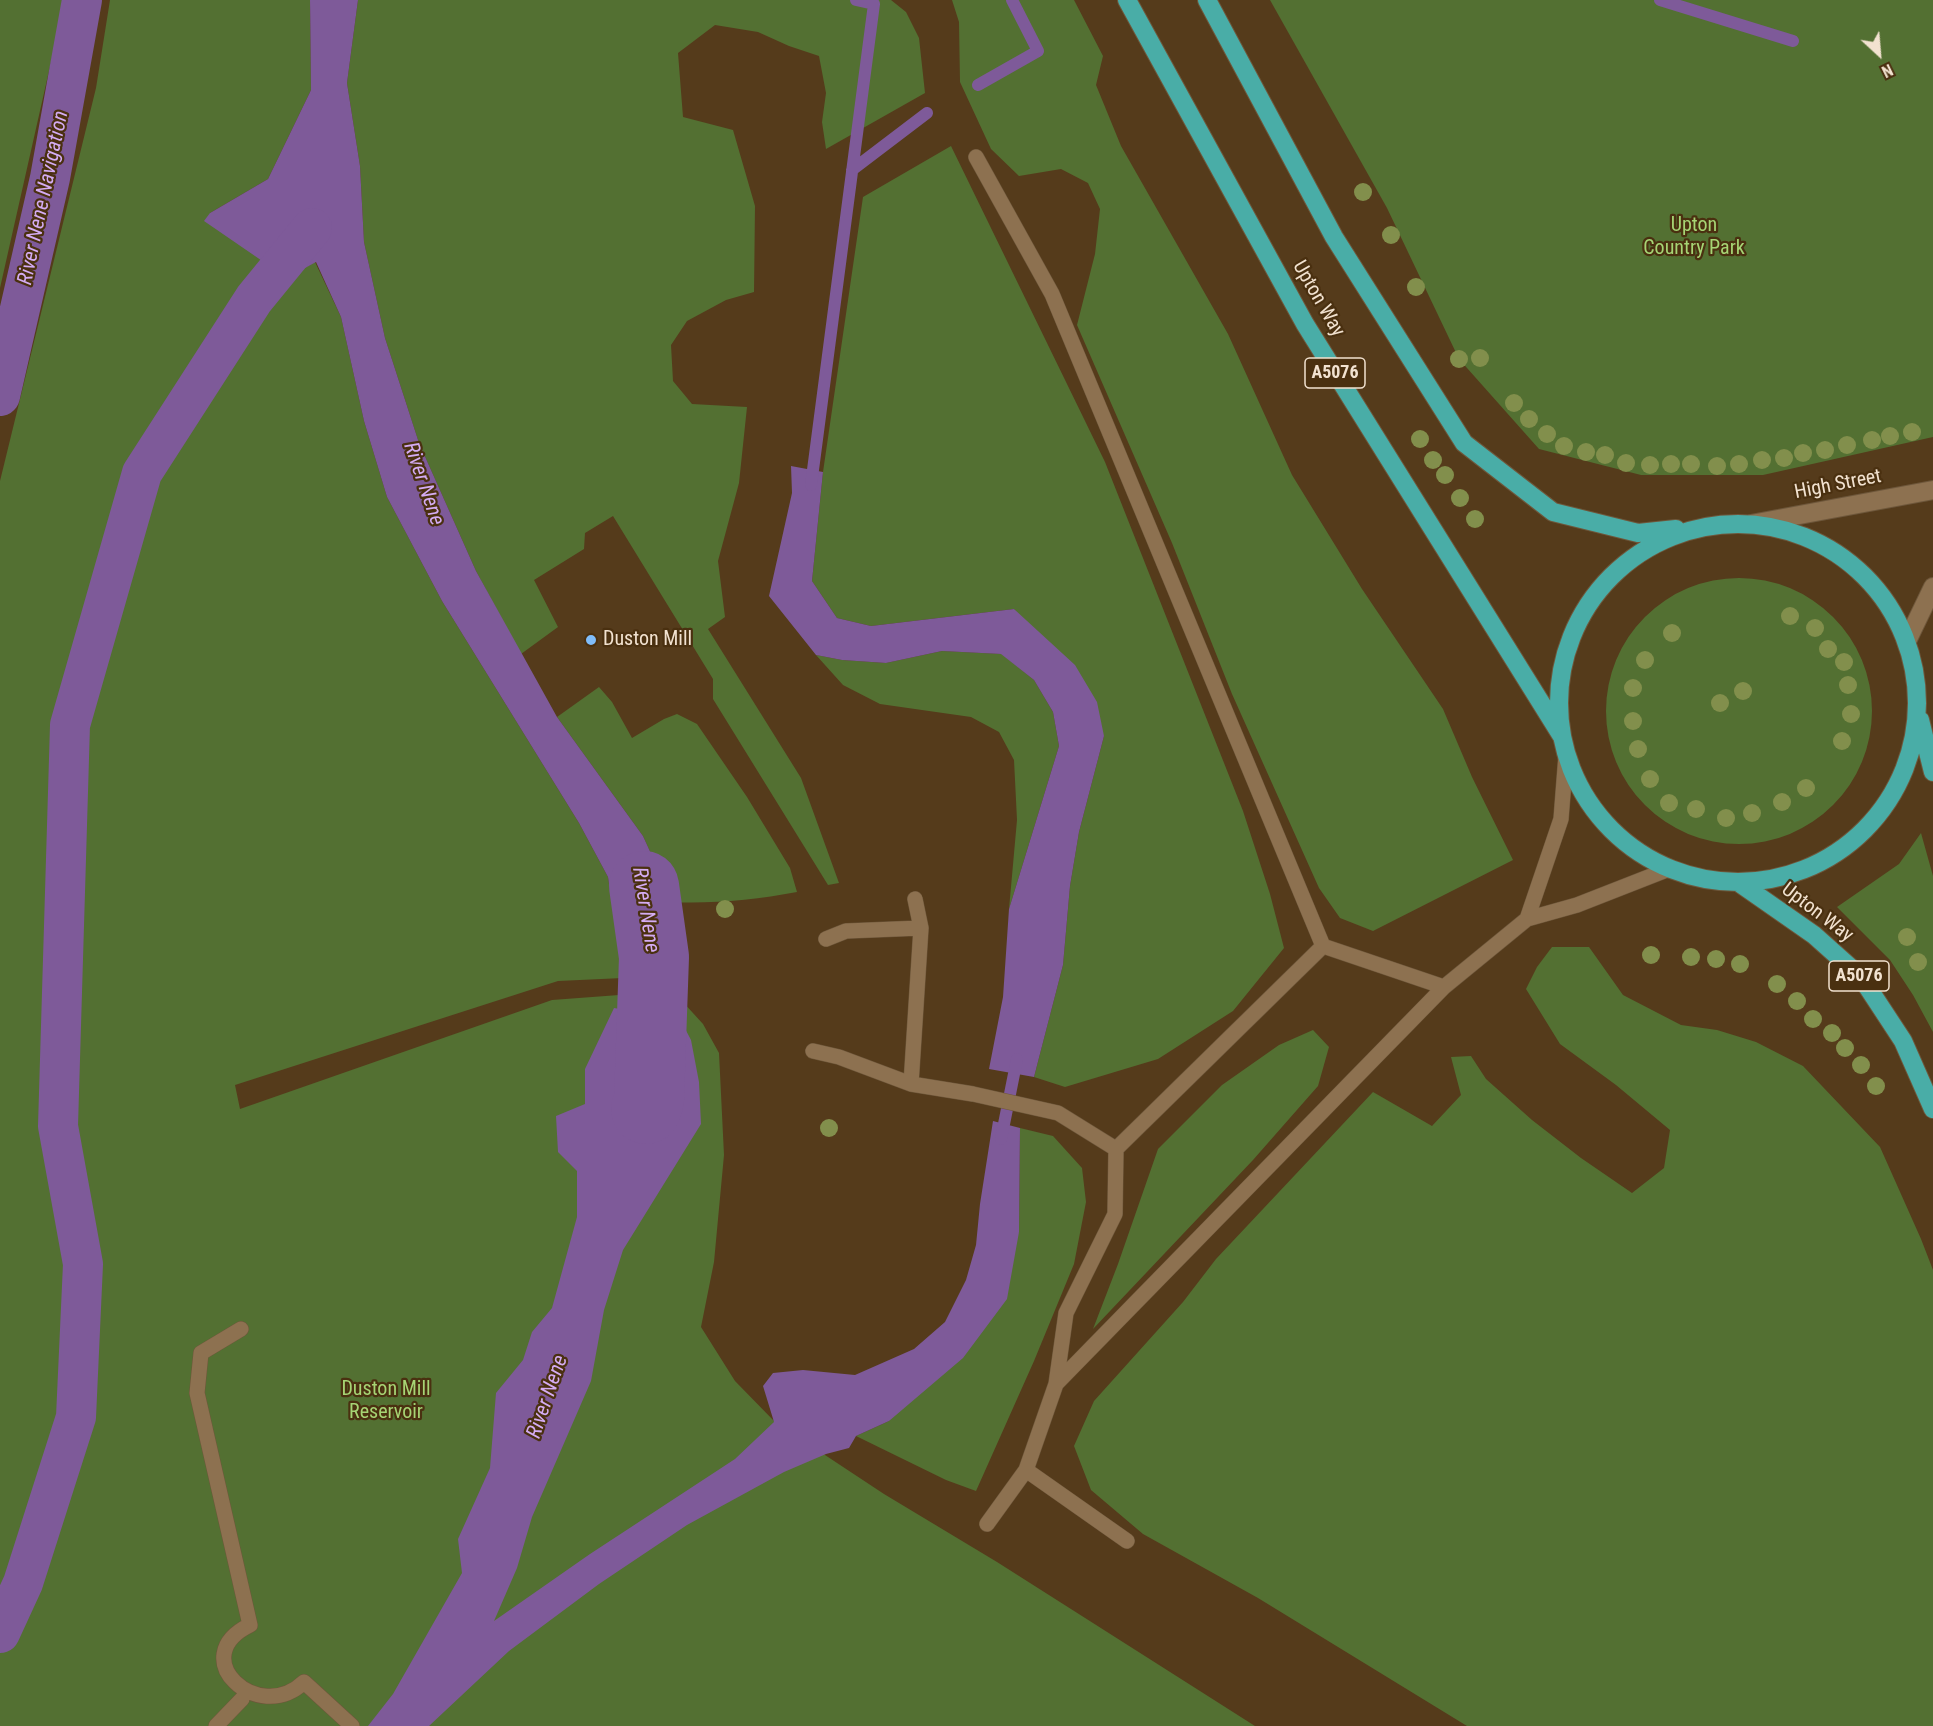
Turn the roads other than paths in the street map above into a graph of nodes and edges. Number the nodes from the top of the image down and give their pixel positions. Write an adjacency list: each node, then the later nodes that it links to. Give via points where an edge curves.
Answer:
1 (1127, 0): 9 (highway, Upton Way / A5076, via 1305,324)
2 (1207, 0): 5 (highway, via 1334,237 1464,443 1553,512 1638,533)
3 (976, 158): 18 (lane, via 1052,294)
4 (1933, 490): 5 (street, High Street)
5 (1743, 524): 7 (highway, via 1791,531 1840,555 1880,592); 9 (highway, via 1693,529 1662,541 1612,576 1587,606 1573,633 1561,673)
6 (1933, 587): 7 (street)
7 (1907, 641): 8 (highway, via 1917,682)
8 (1918, 712): 11 (highway); 13 (highway, via 1910,757 1894,794 1865,830 1832,856 1768,880)
9 (1561, 735): 10 (highway)
10 (1566, 755): 12 (highway, via 1586,799 1614,833); 15 (lane, via 1562,819)
11 (1933, 772)
12 (1669, 869): 13 (highway, via 1699,878); 15 (lane, via 1577,905)
13 (1738, 882): 22 (highway, Upton Way / A5076, via 1814,935 1861,977 1903,1041)
14 (915, 899): 16 (lane)
15 (1527, 919): 19 (lane)
16 (921, 928): 17 (lane, via 846,931); 21 (lane)
17 (826, 939)
18 (1323, 946): 19 (lane); 23 (lane)
19 (1444, 987): 25 (lane)
20 (813, 1051): 21 (lane)
21 (911, 1084): 23 (lane, via 1058,1113)
22 (1933, 1109)
23 (1116, 1149): 25 (lane, via 1115,1214 1066,1313)
24 (241, 1329): 29 (lane, via 201,1353 197,1393 250,1625 233,1637 224,1662 225,1677)
25 (1056, 1384): 26 (lane)
26 (1026, 1470): 27 (lane); 28 (lane)
27 (987, 1524)
28 (1126, 1541)
29 (243, 1699): 30 (lane); 31 (lane, via 270,1706 284,1702 304,1682)
30 (216, 1726)
31 (352, 1726)

